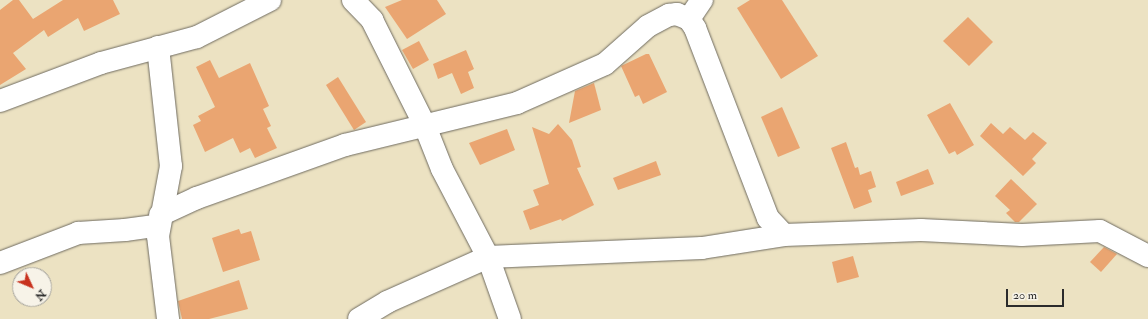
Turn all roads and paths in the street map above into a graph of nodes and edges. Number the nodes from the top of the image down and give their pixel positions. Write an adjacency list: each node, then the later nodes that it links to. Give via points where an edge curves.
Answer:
1 (271, 0): 2 (street); 6 (street, via 216,30)
2 (284, 0)
3 (353, 0): 8 (street, via 372,20)
4 (702, 0): 5 (street)
5 (689, 18): 8 (street, via 677,14 660,19 648,26 605,64 517,103); 10 (street, via 768,218)
6 (158, 48): 7 (street, via 101,63); 9 (street, via 171,166 167,196)
7 (0, 101)
8 (425, 126): 9 (street, via 345,145 197,198); 12 (street, via 442,169)
9 (159, 220): 13 (street, via 126,230 78,233); 14 (street)
10 (784, 235): 11 (street, via 921,230 1022,235 1092,231 1108,234); 12 (street, via 702,248)
11 (1148, 256)
12 (488, 257): 15 (street, via 387,302); 16 (street)
13 (0, 263)
14 (168, 319)
15 (359, 319)
16 (510, 319)

